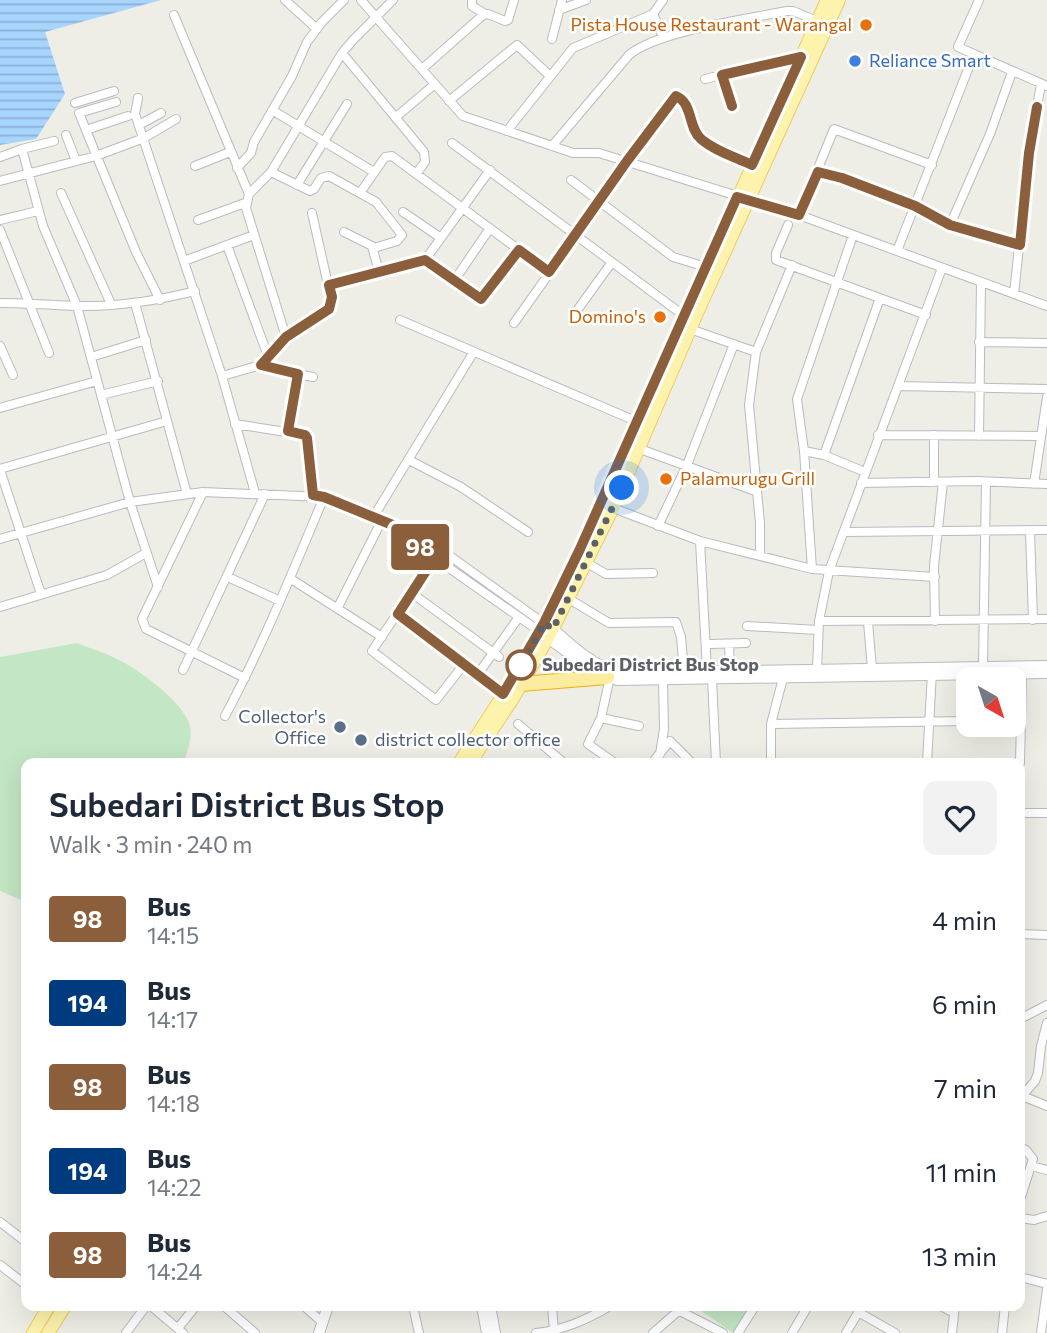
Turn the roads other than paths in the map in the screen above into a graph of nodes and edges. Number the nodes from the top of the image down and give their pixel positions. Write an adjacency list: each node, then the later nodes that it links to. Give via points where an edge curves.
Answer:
1 (285, 0): 19 (street)
2 (344, 0): 19 (street)
3 (361, 0): 17 (street)
4 (393, 0): 17 (street)
5 (472, 0): 14 (street, via 472,6)
6 (514, 0): 14 (street, via 508,20)
7 (562, 0): 13 (street)
8 (586, 0): 13 (street)
9 (663, 0): 15 (street)
10 (827, 0): 18 (main road)
11 (839, 0): 75 (main road)
12 (979, 0): 23 (street, via 958,47)
13 (559, 10): 21 (street)
14 (485, 14): 25 (street)
15 (653, 14): 20 (street); 28 (street, via 573,48)
16 (174, 15): 55 (street)
17 (376, 16): 22 (street); 25 (street)
18 (817, 21): 20 (street, via 787,11); 24 (main road)
19 (317, 29): 38 (street)
20 (663, 37): 53 (street, via 629,55)
21 (552, 40)
22 (342, 53): 42 (street); 45 (street)
23 (974, 54): 26 (street); 61 (street)
24 (801, 57): 27 (street); 60 (main road)
25 (422, 69): 30 (street)
26 (1012, 72): 31 (street); 87 (street)
27 (722, 75): 29 (street); 37 (street)
28 (550, 76): 34 (street, via 517,45); 47 (street)
29 (705, 79)
30 (435, 84): 34 (street); 42 (street)
31 (1044, 85): 96 (street, via 1029,153)
32 (114, 91): 39 (street, via 74,100)
33 (138, 98): 44 (street, via 135,114)
34 (449, 101): 47 (street, via 463,116)
35 (116, 102): 39 (street)
36 (347, 104): 51 (street)
37 (732, 106)
38 (272, 110): 45 (street); 63 (street, via 251,153)
39 (79, 113): 46 (street)
40 (161, 113): 44 (street)
41 (128, 116): 46 (street)
42 (396, 117): 69 (street, via 424,152 425,162)
43 (176, 119): 49 (street)
44 (139, 125): 49 (street)
45 (298, 125): 51 (street); 65 (street)
46 (86, 130): 56 (street)
47 (507, 131): 53 (street)
48 (65, 135): 58 (street)
49 (144, 138): 56 (street); 101 (street)
50 (54, 141): 54 (street)
51 (324, 141): 66 (street); 72 (street)
52 (452, 143): 64 (street)
53 (552, 146): 59 (street)
54 (22, 149): 57 (street); 68 (street)
55 (230, 152): 62 (street); 63 (street)
56 (96, 156): 58 (street); 115 (street)
57 (0, 157)
58 (76, 161): 68 (street)
59 (627, 161): 60 (street, via 676,96 684,101 698,137); 75 (street); 77 (street)
60 (752, 165): 75 (main road)
61 (932, 165): 67 (street, via 834,129); 78 (street)
62 (195, 166)
63 (237, 168): 76 (street)
64 (489, 170): 79 (street); 92 (street)
65 (271, 172): 72 (street); 76 (street)
66 (374, 172): 69 (street, via 389,156); 74 (street)
67 (818, 172): 78 (street); 83 (street)
68 (27, 173): 71 (street); 80 (street)
69 (416, 174): 79 (street)
70 (570, 180): 77 (street)
71 (0, 181)
72 (297, 184): 74 (street, via 313,191 321,178 329,176)
73 (61, 193): 119 (street)
74 (360, 193): 97 (street, via 380,206 402,235)
75 (742, 198): 83 (street); 104 (main road); 127 (main road)
76 (247, 199): 85 (street); 91 (street)
77 (598, 202): 92 (street); 104 (street, via 673,257)
78 (915, 206): 87 (street); 99 (street)
79 (462, 208): 88 (street); 94 (street)
80 (38, 211): 84 (street); 120 (street)
81 (403, 212): 94 (street)
82 (312, 213): 111 (street)
83 (799, 215): 93 (street)
84 (0, 220)
85 (198, 220)
86 (788, 225): 103 (street, via 775,258)
87 (950, 225): 96 (street)
88 (490, 229): 98 (street); 108 (street)
89 (0, 230): 116 (street)
90 (344, 232): 97 (street)
91 (254, 235): 95 (street); 128 (street)
92 (575, 235): 102 (street); 107 (street)
93 (853, 235): 99 (street); 109 (street)
94 (441, 238): 100 (street)
95 (227, 245): 101 (street); 137 (street)
96 (1020, 245): 113 (street)
97 (374, 248): 106 (street)
98 (519, 250): 107 (street); 108 (street, via 484,298)
99 (897, 251): 105 (street)
100 (425, 260): 106 (street); 108 (street)
101 (184, 261): 112 (street)
102 (612, 262): 122 (street); 124 (street)
103 (792, 265): 109 (street); 134 (street)
104 (706, 267): 122 (main road)
105 (942, 268): 110 (street); 123 (street)
106 (379, 272): 111 (street)
107 (549, 272): 126 (street)
108 (454, 281)
109 (836, 282): 114 (street); 162 (street, via 797,399)
110 (981, 282): 113 (street); 130 (street)
111 (329, 285): 128 (street, via 329,309)
112 (195, 291): 115 (street); 142 (street)
113 (1014, 294): 121 (street)
114 (880, 298): 123 (street); 163 (street)
115 (160, 300): 118 (street)
116 (28, 302): 117 (street); 120 (street); 135 (street)
117 (0, 303)
118 (135, 303): 119 (street); 129 (street)
119 (111, 304): 120 (street)
120 (77, 306): 138 (street)
121 (1047, 306)
122 (683, 315): 153 (main road)
123 (926, 315): 146 (street)
124 (573, 316)
125 (400, 320): 136 (street)
126 (514, 323)
127 (690, 329): 132 (street); 161 (main road)
128 (286, 337): 137 (street)
129 (146, 340): 138 (street); 145 (street)
130 (979, 342): 131 (street); 147 (street)
131 (1047, 343)
132 (734, 344): 134 (street); 165 (street)
133 (0, 346): 141 (street)
134 (757, 352): 173 (street, via 749,405)
135 (49, 353)
136 (473, 353): 153 (street); 164 (street)
137 (268, 356): 139 (street)
138 (91, 357): 144 (street)
139 (261, 365): 140 (street); 142 (street)
140 (298, 374): 143 (street); 155 (street)
141 (13, 375)
142 (222, 376): 154 (street)
143 (313, 377)
144 (97, 381): 149 (street); 151 (street)
145 (158, 381): 149 (street); 152 (street)
146 (898, 386): 147 (street); 156 (street)
147 (980, 388): 148 (street); 159 (street)
148 (1047, 389)
149 (102, 395): 157 (street)
150 (1047, 397): 160 (street)
151 (0, 408)
152 (167, 421): 157 (street); 176 (street)
153 (638, 422): 220 (main road)
154 (235, 424): 155 (street); 175 (street)
155 (288, 431): 178 (street, via 307,438)
156 (878, 435): 158 (street); 167 (street)
157 (112, 436): 166 (street); 180 (street)
158 (934, 436): 159 (street); 168 (street)
159 (979, 436): 160 (street)
160 (1041, 436): 171 (street)
161 (640, 449): 165 (street); 181 (main road)
162 (804, 451): 163 (street); 198 (street)
163 (824, 455): 167 (street)
164 (409, 460): 182 (street); 188 (street, via 461,487)
165 (687, 465): 173 (street); 184 (street)
166 (0, 469): 191 (street)
167 (865, 472): 170 (street)
168 (938, 482): 169 (street); 170 (street); 185 (street)
169 (986, 482): 171 (street); 190 (street)
170 (862, 483): 189 (street)
171 (1034, 484): 172 (street)
172 (1047, 484)
173 (755, 491): 195 (street)
174 (203, 492): 175 (street); 176 (street); 204 (street)
175 (255, 493): 177 (street)
176 (187, 494): 180 (street)
177 (265, 494): 178 (street); 201 (street)
178 (313, 495): 179 (street)
179 (324, 497): 182 (street); 203 (street)
180 (130, 502): 191 (street); 194 (street)
181 (613, 508): 184 (street); 197 (main road)
182 (378, 518): 183 (street); 210 (street)
183 (395, 526): 196 (street); 220 (street, via 411,528)
184 (658, 526): 193 (street)
185 (938, 530): 189 (street); 190 (street); 202 (street)
186 (1047, 530): 187 (street)
187 (1030, 531): 190 (street); 214 (street)
188 (528, 532)
189 (845, 532): 199 (street)
190 (986, 532): 217 (street)
191 (19, 535): 192 (street); 206 (street)
192 (0, 539)
193 (700, 541): 195 (street); 241 (street)
194 (146, 553): 204 (street); 206 (street, via 116,572)
195 (760, 556): 198 (street)
196 (435, 557): 205 (street); 212 (street)
197 (587, 563): 200 (street, via 606,574); 207 (main road)
198 (812, 569): 199 (street)
199 (828, 571): 202 (street); 215 (street)
200 (653, 573)
201 (228, 576): 208 (street); 226 (street)
202 (935, 577): 216 (street)
203 (291, 579): 208 (street); 210 (street)
204 (158, 587): 226 (street, via 143,625)
205 (413, 593): 211 (street); 227 (street)
206 (41, 594): 209 (street)
207 (569, 599): 220 (main road); 236 (street, via 609,623 676,622)
208 (280, 601): 244 (street)
209 (0, 607)
210 (338, 607): 222 (street)
211 (398, 614): 222 (street); 228 (street)
212 (519, 617): 220 (street); 227 (street)
213 (1047, 619): 214 (street)
214 (1032, 620): 217 (street)
215 (819, 621): 218 (street); 221 (street)
216 (935, 621): 217 (street); 218 (street)
217 (984, 621): 230 (street)
218 (868, 622): 231 (street)
219 (747, 626): 221 (street)
220 (546, 630): 236 (street, via 614,671); 243 (street, via 585,665); 247 (main road); 248 (main road)
221 (818, 630): 233 (street)
222 (383, 637): 228 (street, via 372,651 436,700)
223 (746, 643): 225 (street)
224 (710, 644): 225 (street)
225 (729, 644): 235 (street)
226 (193, 652): 232 (street); 244 (street)
227 (496, 654): 239 (street)
228 (465, 663): 239 (street)
229 (1047, 666): 230 (street)
230 (983, 667)
231 (872, 669): 233 (street); 237 (street)
232 (183, 670)
233 (817, 670): 235 (street)
234 (956, 670): 237 (street)
235 (730, 671): 241 (street)
236 (684, 672): 241 (street)
237 (932, 673): 240 (street); 245 (street); 252 (street)
238 (1047, 673): 242 (street)
239 (478, 674): 248 (street)
240 (956, 674)
241 (709, 675): 245 (street); 246 (street); 264 (street)
242 (1026, 675)
243 (608, 677): 246 (street); 247 (highway); 250 (street)
244 (245, 678): 249 (street)
245 (783, 678): 254 (street)
246 (663, 681): 257 (street)
247 (521, 684): 259 (main road)
248 (503, 694): 258 (main road)
249 (225, 716)
250 (601, 718): 255 (street); 261 (street, via 588,744)
251 (956, 721): 252 (street)
252 (930, 722): 254 (street); 266 (street)
253 (518, 724): 260 (street)
254 (771, 724): 265 (street)
255 (639, 726)
256 (1018, 737): 267 (street)
257 (660, 754): 262 (street); 263 (street, via 670,741)
258 (461, 758)
259 (473, 758)
260 (558, 758)
261 (608, 758)
262 (656, 758)
263 (687, 758)
264 (716, 758)
265 (771, 758)
266 (927, 758)
267 (1020, 758)
268 (1025, 813): 269 (street)
269 (1047, 813)
270 (1025, 934): 271 (street)
271 (1047, 935)
272 (1047, 1005): 273 (street)
273 (1025, 1016)
274 (1047, 1023): 276 (street)
275 (1047, 1074): 276 (street)
276 (1035, 1081): 277 (street)
277 (1025, 1092)
278 (1025, 1098): 279 (street)
279 (1047, 1106)
280 (1025, 1150): 281 (street, via 1033,1159)
281 (1031, 1166): 282 (street); 283 (street)
282 (1047, 1170)
283 (1025, 1185)
284 (1047, 1216): 285 (street)
285 (1025, 1219)
286 (0, 1222): 287 (street)
287 (21, 1238)
288 (0, 1265): 290 (street)
289 (1025, 1279): 291 (street)
290 (21, 1281)
291 (1047, 1287): 332 (street)
292 (46, 1311): 317 (main road)
293 (62, 1311): 318 (main road)
294 (144, 1311): 319 (street)
295 (154, 1311): 314 (street)
296 (193, 1311): 314 (street)
297 (230, 1311): 320 (street)
298 (308, 1311): 312 (street)
299 (414, 1311): 321 (street)
300 (483, 1311): 322 (street)
301 (491, 1311): 323 (street)
302 (552, 1311): 315 (street)
303 (601, 1311): 313 (street)
304 (679, 1311): 325 (street)
305 (687, 1311): 326 (street)
306 (752, 1311): 327 (street)
307 (806, 1311): 316 (street)
308 (859, 1311): 328 (street)
309 (863, 1311): 329 (street)
310 (955, 1311): 330 (street)
311 (1004, 1311): 331 (street)
312 (321, 1327)
313 (565, 1330): 315 (street)
314 (180, 1331)
315 (554, 1331): 324 (street)
316 (795, 1332)
317 (33, 1333)
318 (48, 1333)
319 (126, 1333)
320 (255, 1333)
321 (419, 1333)
322 (487, 1333)
323 (495, 1333)
324 (536, 1333)
325 (653, 1333)
326 (723, 1333)
327 (738, 1333)
328 (846, 1333)
329 (895, 1333)
330 (952, 1333)
331 (1002, 1333)
332 (1041, 1333)

